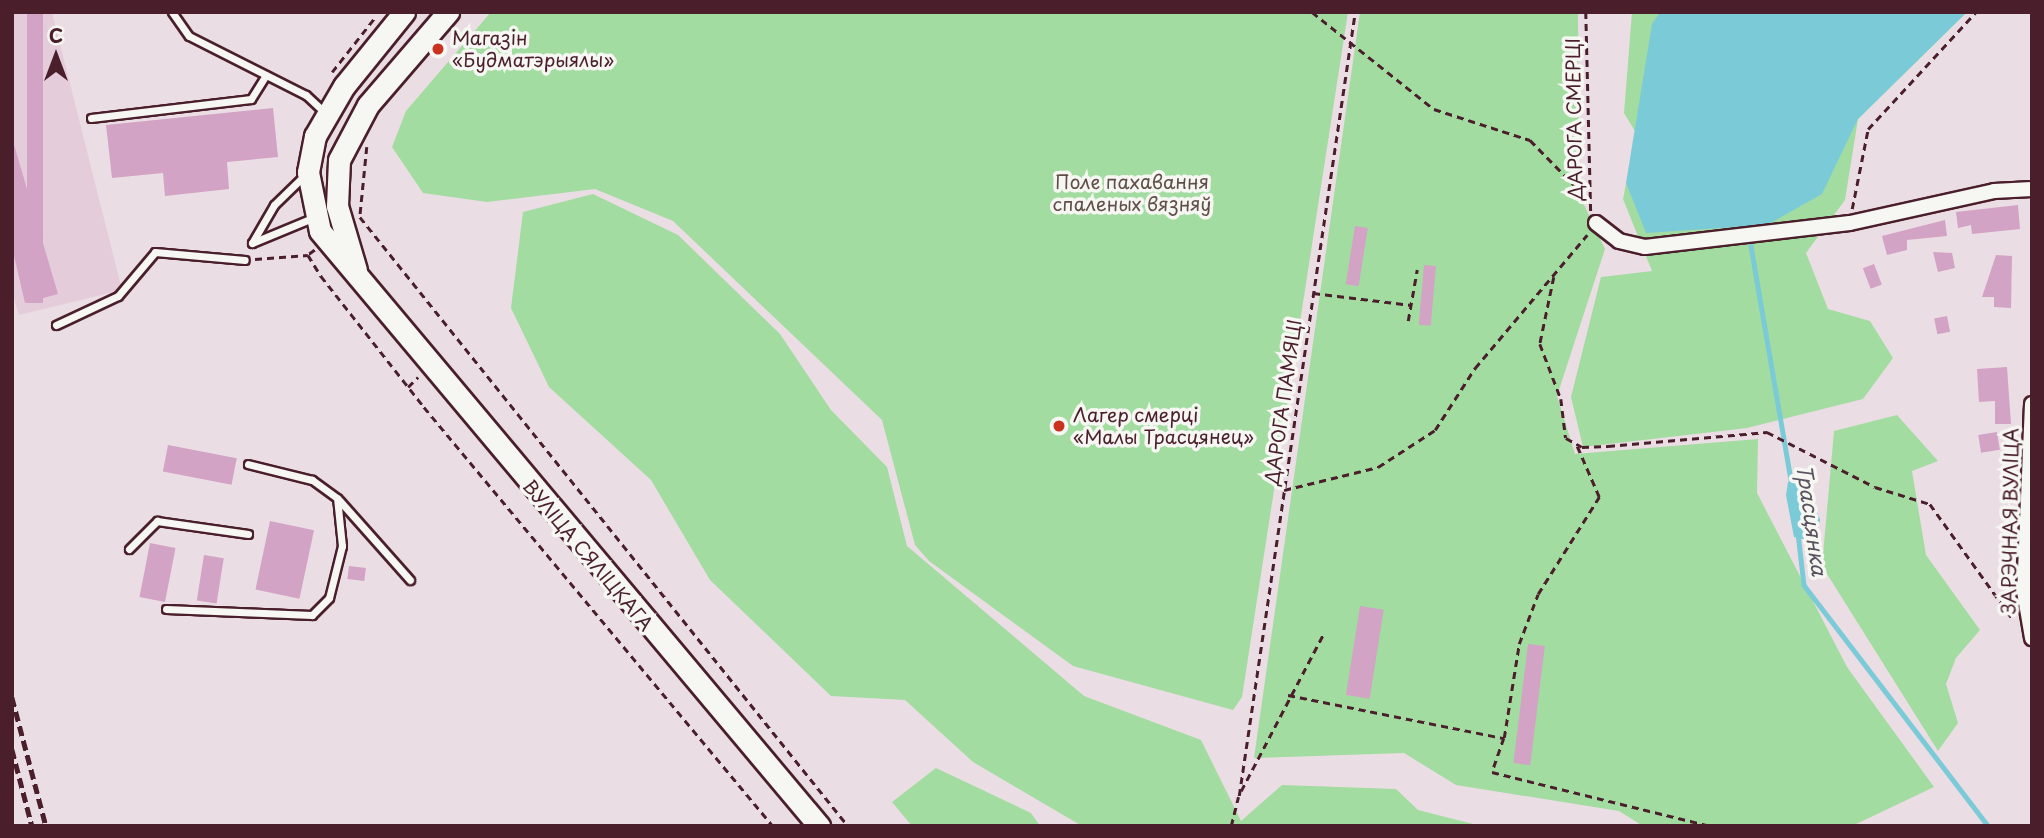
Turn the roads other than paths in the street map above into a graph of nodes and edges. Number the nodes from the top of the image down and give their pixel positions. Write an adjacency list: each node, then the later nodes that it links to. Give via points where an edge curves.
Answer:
1 (172, 12): 4 (lane, via 189,36)
2 (404, 12): 5 (main road, ВУЛІЦА СЯЛІЦКАГА)
3 (448, 12): 11 (main road, via 353,126 336,183)
4 (266, 75): 5 (lane, via 306,95); 6 (lane, via 251,99)
5 (326, 114): 7 (main road, ВУЛІЦА СЯЛІЦКАГА)
6 (91, 118)
7 (308, 172): 9 (main road, ВУЛІЦА СЯЛІЦКАГА); 9 (lane, via 274,205 252,243)
8 (2032, 189): 10 (street, via 1994,191 1850,223 1645,247 1619,241)
9 (315, 217): 11 (main road, ВУЛІЦА СЯЛІЦКАГА)
10 (1595, 223)
11 (334, 236): 22 (main road, ВУЛІЦА СЯЛІЦКАГА, via 359,282)
12 (245, 260): 13 (lane, via 155,252 118,296)
13 (56, 326)
14 (2032, 404): 21 (street, ЗАРЭЧНАЯ ВУЛІЦА, via 2024,591)
15 (248, 464): 16 (lane, via 312,480)
16 (337, 498): 19 (lane); 20 (lane, via 342,546 322,610 312,615)
17 (248, 534): 18 (lane, via 157,521)
18 (130, 549)
19 (410, 580)
20 (166, 609)
21 (2032, 638)
22 (818, 826)

